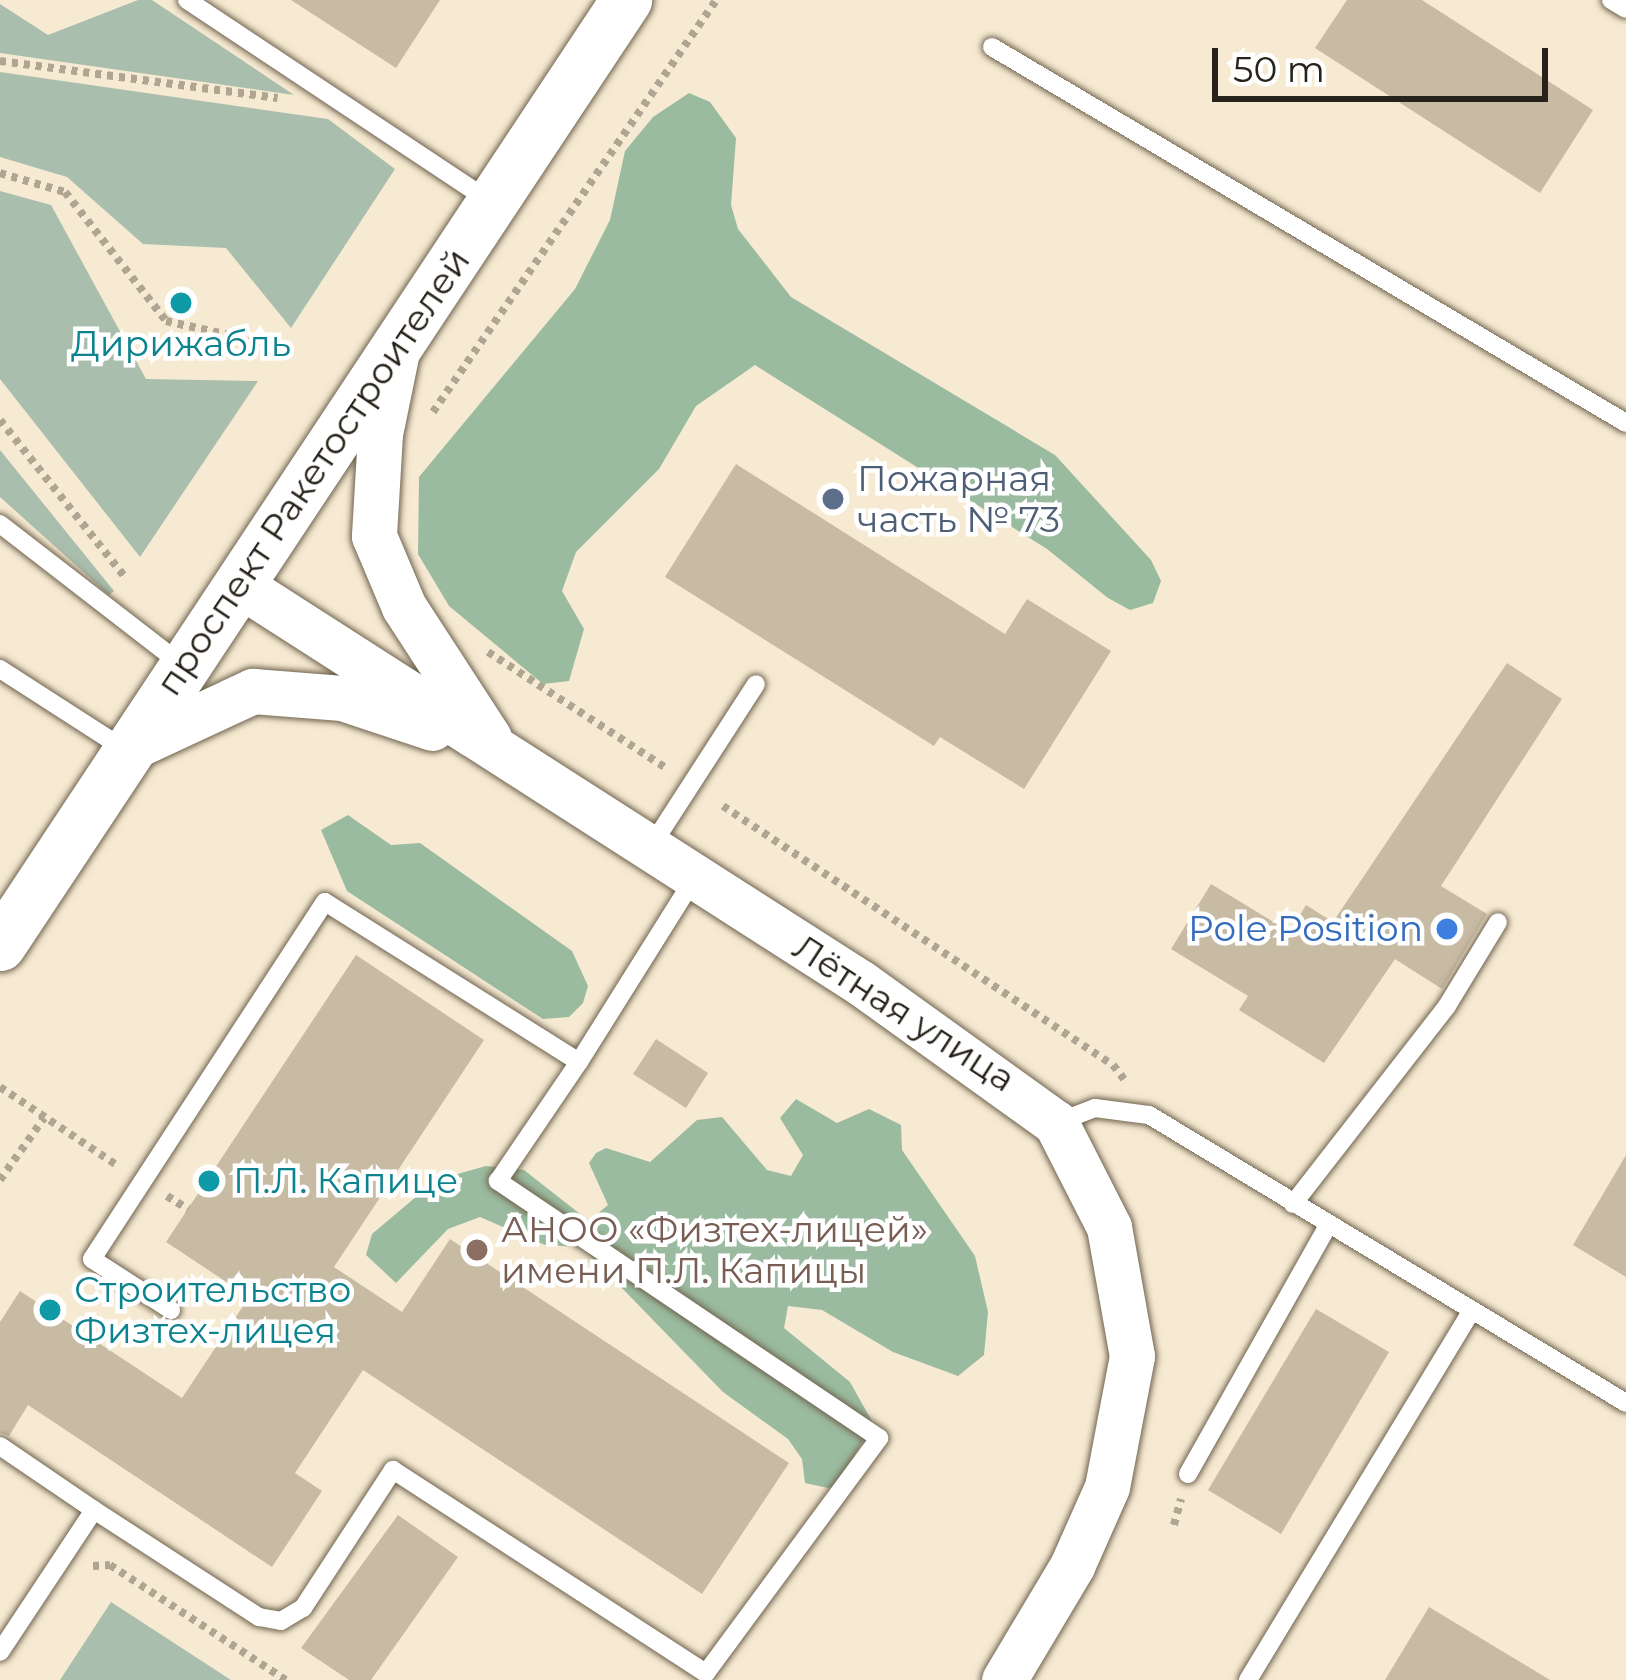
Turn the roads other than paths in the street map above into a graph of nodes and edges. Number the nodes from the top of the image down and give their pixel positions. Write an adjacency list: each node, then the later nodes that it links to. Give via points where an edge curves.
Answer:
1 (188, 0): 6 (lane)
2 (626, 0): 6 (main road, проспект Ракетостроителей)
3 (1611, 0): 4 (lane)
4 (1626, 9)
5 (992, 47): 8 (lane)
6 (492, 202): 7 (main road, проспект Ракетостроителей)
7 (398, 345): 10 (main road, проспект Ракетостроителей); 15 (street, via 380,434 374,536 404,607)
8 (1626, 423)
9 (0, 524): 11 (lane)
10 (240, 585): 11 (main road, проспект Ракетостроителей); 15 (street, Лётная улица)
11 (185, 666): 14 (main road, проспект Ракетостроителей)
12 (0, 669): 14 (lane)
13 (755, 684): 16 (lane)
14 (129, 750): 15 (street, via 235,698 293,689); 19 (main road, проспект Ракетостроителей)
15 (497, 750): 16 (street, Лётная улица)
16 (650, 848): 17 (street, Лётная улица)
17 (695, 877): 20 (lane); 21 (street, Лётная улица, via 1027,1095)
18 (1498, 922): 22 (lane, via 1447,1006)
19 (0, 945)
20 (579, 1061): 24 (lane, via 325,902 92,1259); 29 (lane, via 498,1181 879,1438 706,1673 393,1470 303,1607 281,1622 259,1616)
21 (1056, 1123): 22 (lane, via 1095,1108 1149,1115); 31 (street, Лётная улица, via 1109,1228 1132,1356 1106,1486 1072,1566)
22 (1293, 1204): 23 (lane)
23 (1328, 1226): 25 (lane); 28 (lane)
24 (171, 1310)
25 (1471, 1312): 26 (lane); 32 (lane)
26 (1626, 1403)
27 (0, 1446): 29 (lane)
28 (1188, 1474)
29 (94, 1510): 30 (lane)
30 (0, 1652)
31 (1004, 1680)
32 (1248, 1680)

